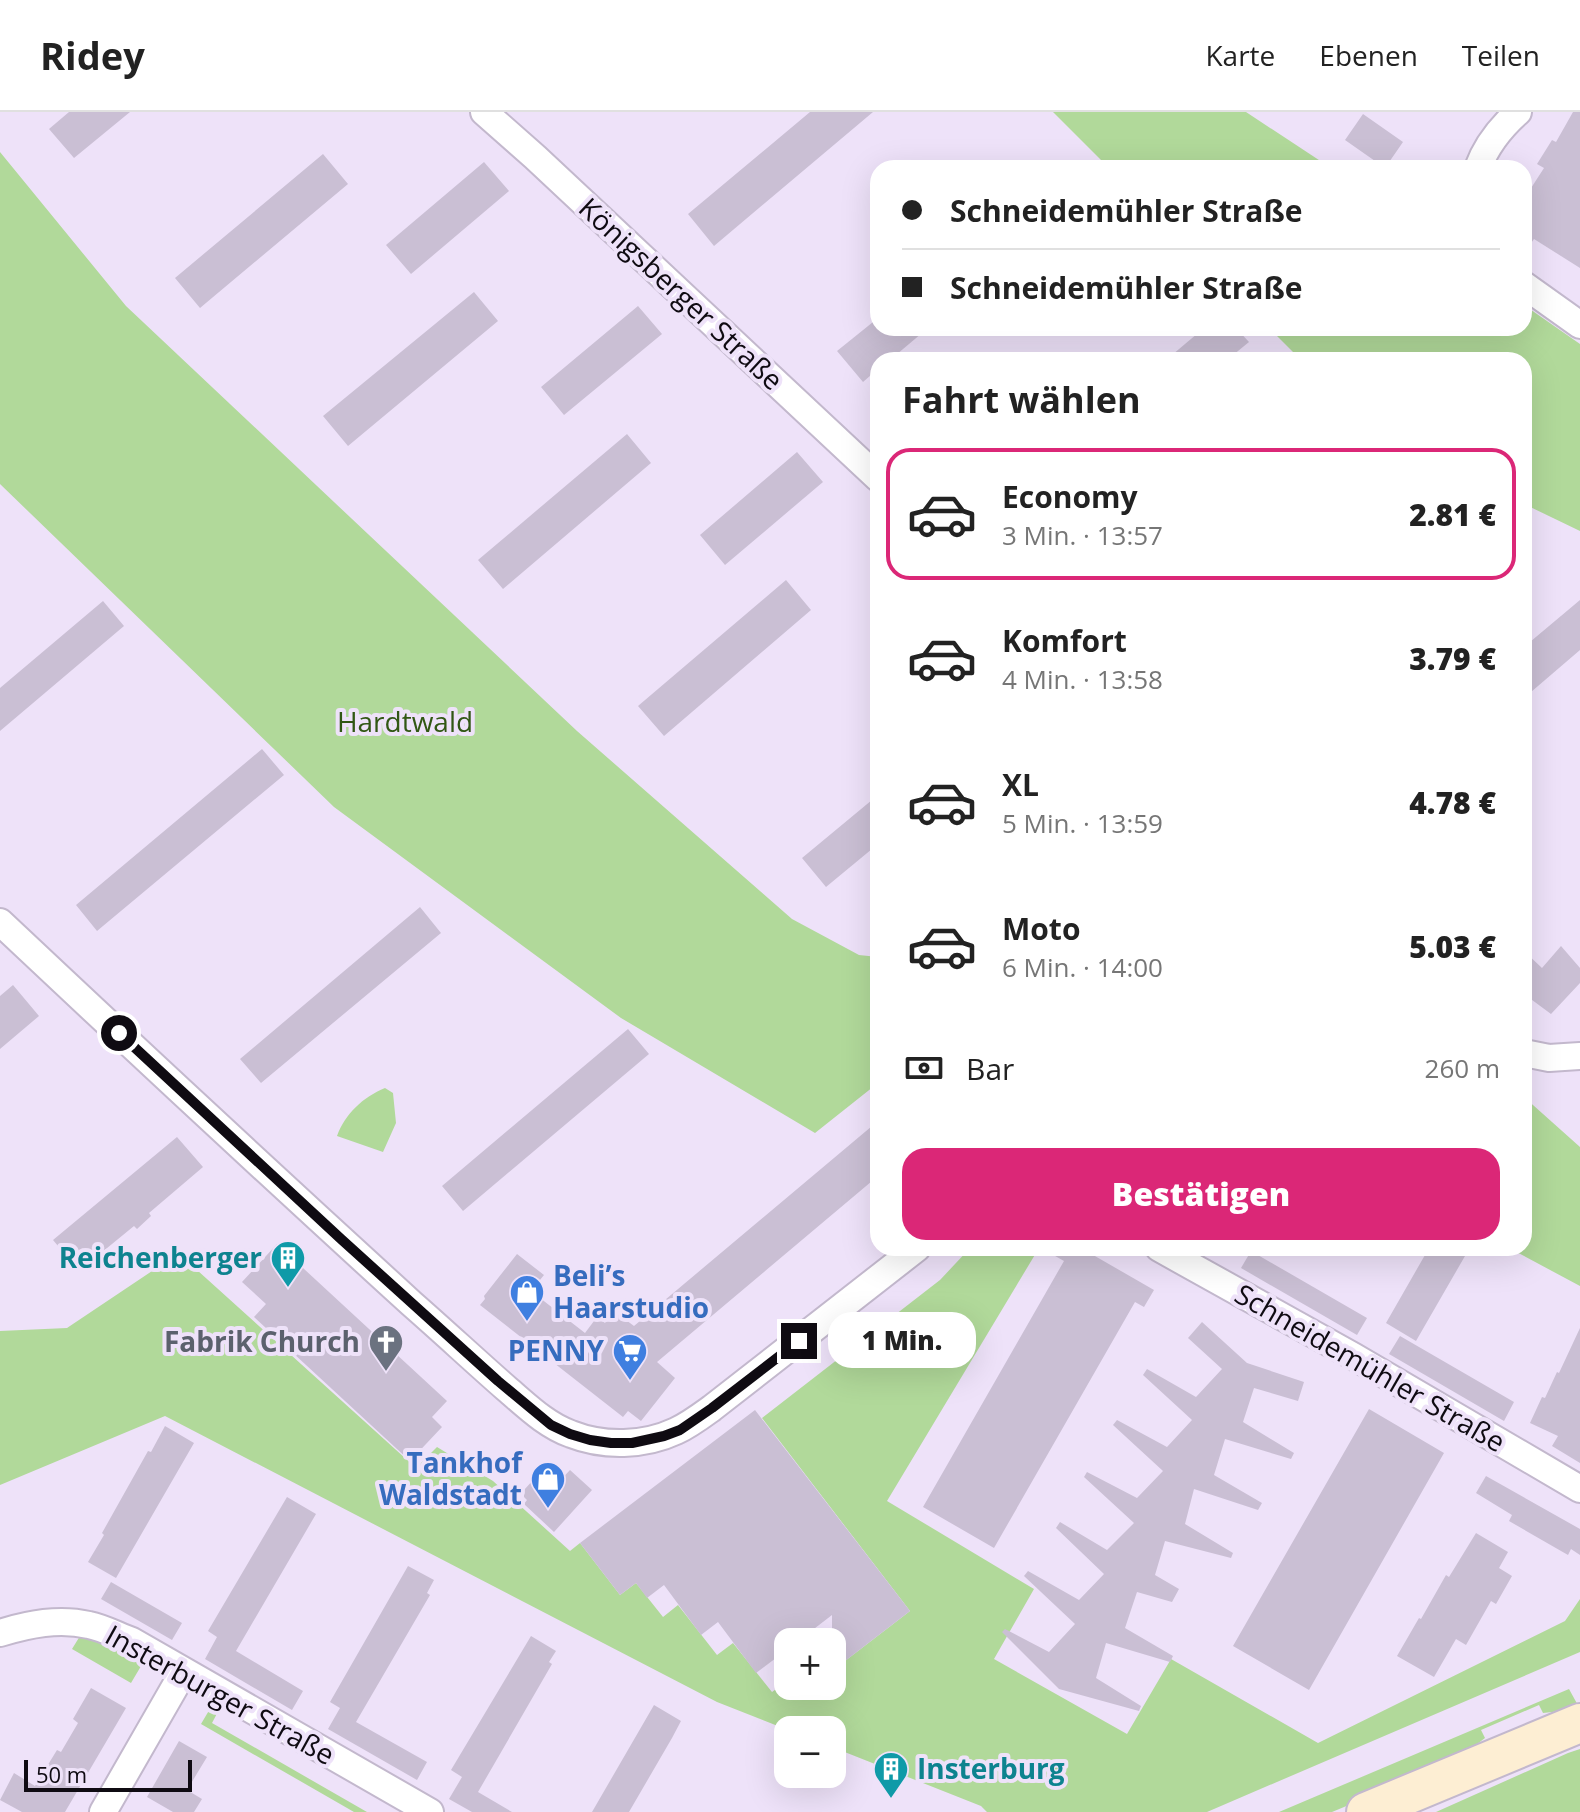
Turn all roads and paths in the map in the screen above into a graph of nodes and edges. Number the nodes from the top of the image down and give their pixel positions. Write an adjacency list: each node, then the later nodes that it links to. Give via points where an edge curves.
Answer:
1 (484, 112): 6 (street, Königsberger Straße)
2 (1518, 112): 3 (street)
3 (1481, 160)
4 (1532, 291): 5 (street)
5 (1580, 325)
6 (870, 471)
7 (0, 922): 10 (street, via 498,1381 551,1425 570,1434 632,1443 680,1430)
8 (1532, 1055): 9 (street)
9 (1580, 1056)
10 (907, 1256)
11 (1173, 1256): 12 (street, Schneidemühler Straße)
12 (1580, 1489)
13 (0, 1633): 14 (street, Insterburger Straße, via 27,1625 90,1625 132,1641)
14 (184, 1671): 16 (street); 17 (street, Insterburger Straße)
15 (1580, 1723): 18 (main road)
16 (103, 1812)
17 (430, 1812)
18 (1366, 1812)

